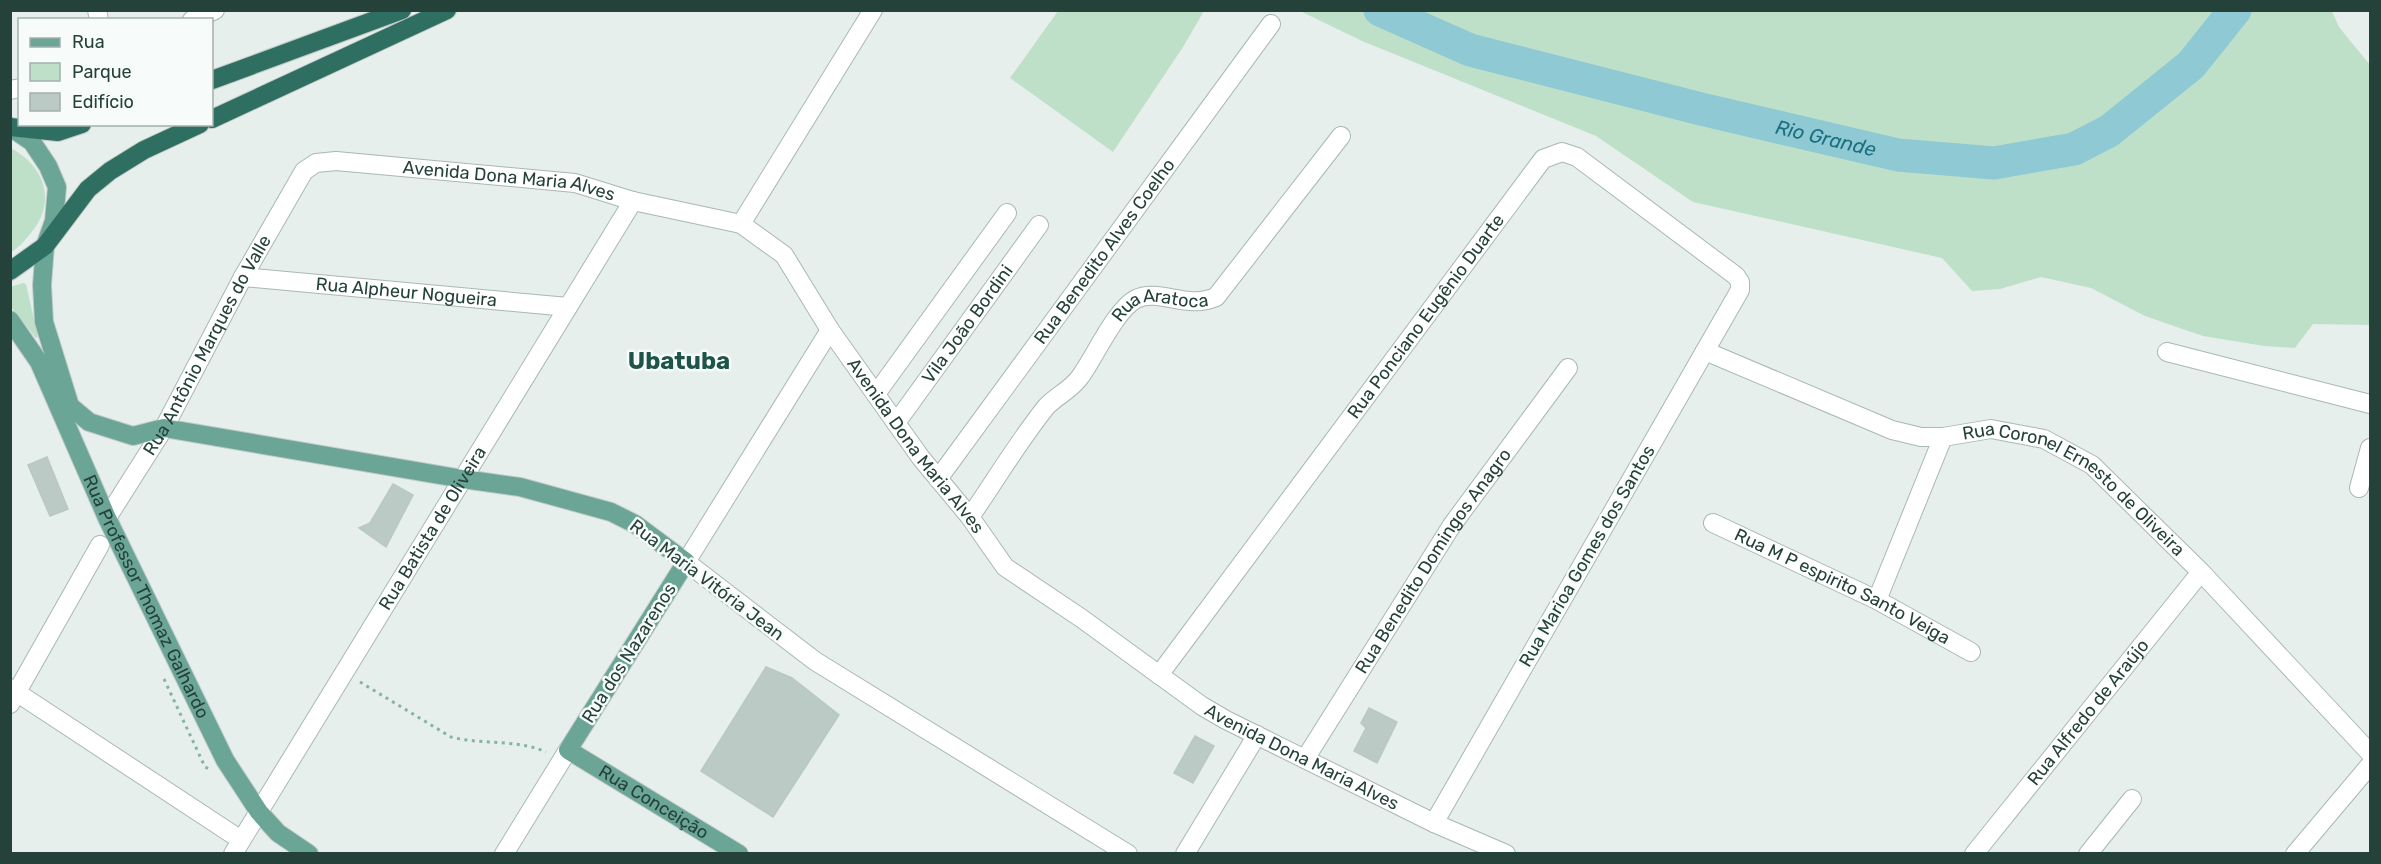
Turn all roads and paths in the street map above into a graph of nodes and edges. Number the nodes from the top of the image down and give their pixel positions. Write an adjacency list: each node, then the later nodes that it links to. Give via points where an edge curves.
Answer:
1 (215, 10): 5 (street)
2 (402, 10): 7 (highway)
3 (447, 10): 8 (highway)
4 (873, 10): 17 (street)
5 (197, 18)
6 (1271, 24): 36 (street, Rua Benedito Alves Coelho)
7 (213, 80)
8 (213, 119)
9 (76, 126): 12 (highway, via 58,132)
10 (196, 126): 19 (highway, via 110,171 88,189)
11 (10, 127): 12 (highway); 19 (main road, via 32,142 57,187 54,221)
12 (35, 127)
13 (1341, 136): 38 (street, Rua Aratoca, via 1216,297 1204,302 1150,295 1134,300 1121,312 1079,379 1048,405)
14 (304, 171): 15 (street, Avenida Dona Maria Alves, via 316,164 336,161 575,183); 21 (street, Rua Antônio Marques do Valle)
15 (633, 201): 17 (street, Avenida Dona Maria Alves); 23 (street, Rua Batista de Oliveira)
16 (1007, 213): 29 (street, Vila João Bordini)
17 (741, 224): 25 (street, Avenida Dona Maria Alves, via 784,255)
18 (1039, 225): 31 (street, Vila João Bordini)
19 (45, 246): 20 (highway); 32 (main road, via 44,321 70,406 89,422 133,436)
20 (10, 271)
21 (243, 277): 23 (street, Rua Alpheur Nogueira); 32 (street, Rua Antônio Marques do Valle)
22 (1740, 290): 26 (street, Rua Marioa Gomes dos Santos); 47 (street, Rua Ponciano Eugênio Duarte, via 1736,276 1577,157 1562,152 1543,159)
23 (567, 307): 35 (street, Rua Batista de Oliveira)
24 (10, 320): 39 (main road, Rua Professor Thomaz Galhardo, via 39,362)
25 (830, 330): 29 (street, Avenida Dona Maria Alves); 42 (street, Rua dos Nazarenos)
26 (1705, 351): 33 (street, Rua Coronel Ernesto de Oliveira, via 1892,430); 56 (street, Rua Marioa Gomes dos Santos)
27 (2167, 352): 30 (street)
28 (1568, 368): 52 (street, Rua Benedito Domingos Anagro, via 1452,525)
29 (876, 394): 31 (street, Avenida Dona Maria Alves)
30 (2370, 404)
31 (896, 423): 36 (street, Avenida Dona Maria Alves)
32 (164, 428): 35 (main road, Rua Maria Vitória Jean); 39 (street, Rua Antônio Marques do Valle)
33 (1943, 437): 43 (street, Rua Coronel Ernesto de Oliveira, via 1991,429 2044,439 2092,465); 44 (street)
34 (2370, 448): 37 (street)
35 (463, 479): 42 (main road, Rua Maria Vitória Jean, via 520,487 611,512 635,524); 46 (street, Rua Batista de Oliveira)
36 (938, 479): 38 (street, Avenida Dona Maria Alves)
37 (2359, 488)
38 (970, 517): 47 (street, Avenida Dona Maria Alves, via 1005,567)
39 (107, 518): 55 (main road, Rua Professor Thomaz Galhardo, via 225,760)
40 (1713, 523): 44 (street, Rua M P espirito Santo Veiga)
41 (100, 545): 48 (street)
42 (686, 562): 51 (main road, Rua dos Nazarenos); 61 (street, Rua Maria Vitória Jean, via 815,661)
43 (2201, 573): 50 (street, Rua Coronel Ernesto de Oliveira); 64 (street, Rua Alfredo de Araújo)
44 (1877, 600): 45 (street, Rua M P espirito Santo Veiga)
45 (1971, 652)
46 (344, 673): 51 (path, via 452,737 468,742 533,746); 55 (street, Rua Batista de Oliveira)
47 (1159, 675): 49 (street, Avenida Dona Maria Alves, via 1202,706)
48 (13, 695): 57 (street)
49 (1257, 735): 52 (street, Avenida Dona Maria Alves); 62 (street)
50 (2370, 753)
51 (566, 755): 59 (street, Rua dos Nazarenos); 60 (main road, Rua Conceição)
52 (1305, 759): 56 (street, Avenida Dona Maria Alves)
53 (2370, 765): 66 (street)
54 (2132, 799): 65 (street)
55 (259, 812): 57 (street, Rua Batista de Oliveira); 58 (main road, Rua Professor Thomaz Galhardo, via 278,833)
56 (1434, 823): 63 (street, Avenida Dona Maria Alves)
57 (237, 847)
58 (309, 854)
59 (504, 854)
60 (738, 854)
61 (1128, 854)
62 (1185, 854)
63 (1506, 854)
64 (1974, 854)
65 (2088, 854)
66 (2295, 854)

